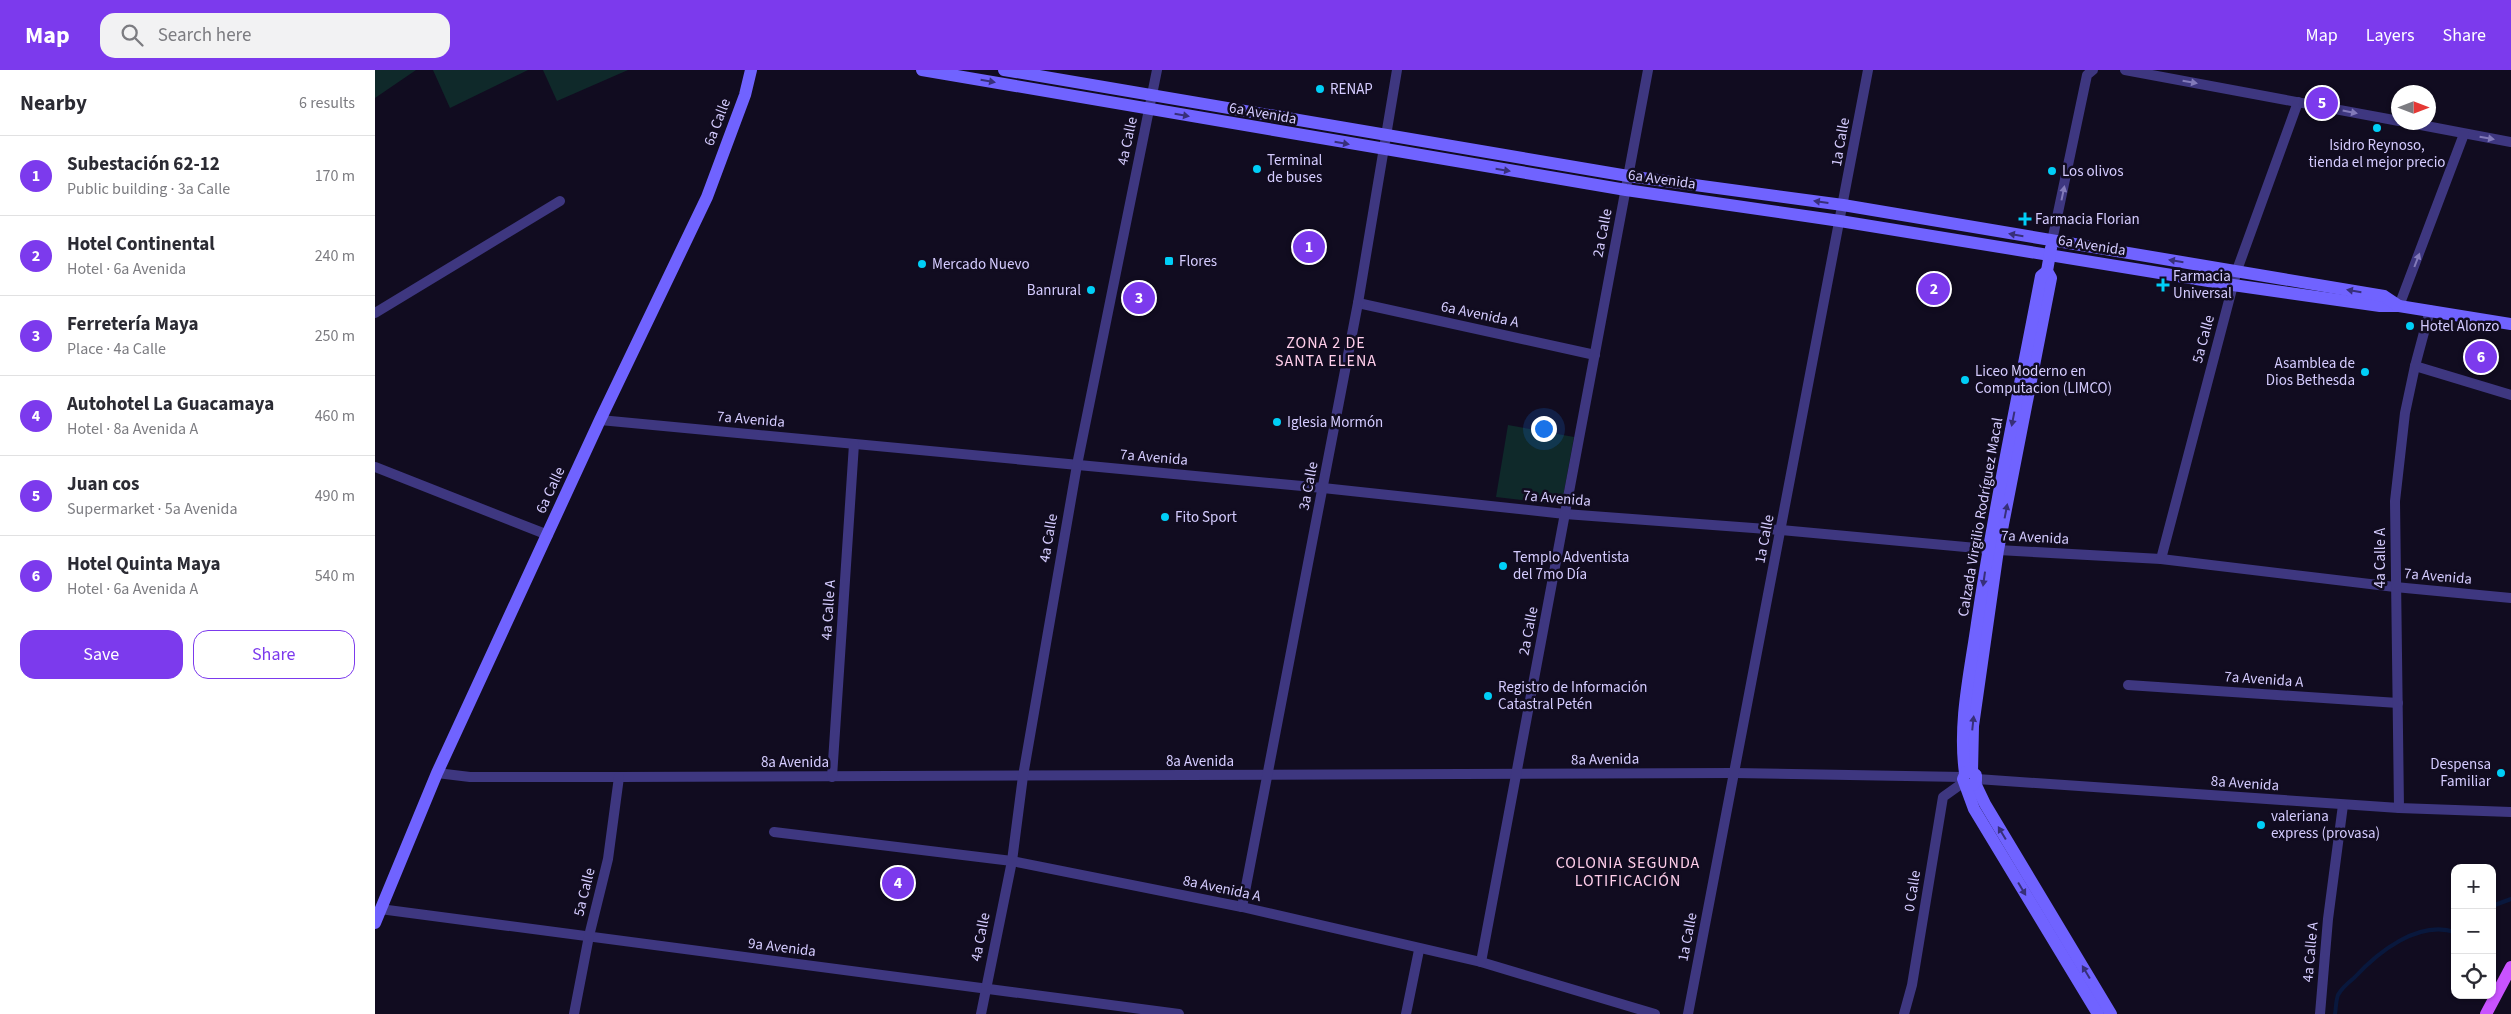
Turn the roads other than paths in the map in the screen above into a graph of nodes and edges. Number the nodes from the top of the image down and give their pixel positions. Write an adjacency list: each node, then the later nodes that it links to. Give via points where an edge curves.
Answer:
1 (751, 70): 36 (street, 6a Calle, via 707,198)
2 (922, 70): 12 (street, 6a Avenida, one-way to 12)
3 (1003, 70): 10 (street, 6a Avenida)
4 (1157, 70): 10 (street, 4a Calle)
5 (1397, 70): 16 (street, 3a Calle)
6 (1649, 70): 19 (street, 2a Calle)
7 (1868, 70): 22 (street, 1a Calle)
8 (2093, 70): 24 (street, Calzada Virgilio Rodríguez Macal, one-way to 8, via 2087,76)
9 (2125, 70): 11 (street, one-way to 11)
10 (1153, 95): 12 (street, 4a Calle); 16 (street, 6a Avenida)
11 (2298, 102): 13 (street, one-way to 13); 26 (street, 5a Calle)
12 (1150, 110): 18 (street, 6a Avenida, one-way to 18); 38 (street, 4a Calle)
13 (2391, 119)
14 (2436, 128): 15 (street)
15 (2464, 134): 17 (street, one-way to 17); 29 (street, one-way to 15)
16 (1385, 135): 18 (street, 3a Calle); 19 (street, 6a Avenida)
17 (2511, 142)
18 (1383, 150): 20 (street, 6a Avenida, one-way to 20); 28 (street, 3a Calle)
19 (1628, 176): 20 (street, 2a Calle); 22 (street, 6a Avenida, one-way to 19)
20 (1626, 190): 23 (street, 6a Avenida); 33 (street, 2a Calle)
21 (560, 201): 31 (street)
22 (1843, 205): 23 (street, 1a Calle); 24 (street, 6a Avenida, one-way to 22)
23 (1840, 221): 25 (street, 6a Avenida); 42 (street, 1a Calle)
24 (2053, 241): 25 (street, Calzada Virgilio Rodríguez Macal); 26 (street, 6a Avenida, one-way to 24)
25 (2050, 255): 27 (street, 6a Avenida); 44 (street, Calzada Virgilio Rodríguez Macal, via 2047,272 2041,276)
26 (2237, 270): 27 (street, 5a Calle); 29 (street, 6a Avenida, one-way to 26, via 2384,296)
27 (2233, 285): 29 (street, 6a Avenida); 45 (street, 5a Calle)
28 (1358, 303): 33 (street, 6a Avenida A); 40 (street, 3a Calle)
29 (2399, 306): 30 (street, 6a Avenida)
30 (2430, 310): 32 (street, 6a Avenida); 34 (street, 4a Calle A)
31 (375, 313)
32 (2511, 324)
33 (1595, 355): 41 (street, 2a Calle)
34 (2415, 366): 35 (street); 46 (street, 4a Calle A, via 2399,456 2395,501)
35 (2511, 395)
36 (600, 420): 37 (street, 7a Avenida); 43 (street, 6a Calle)
37 (854, 444): 38 (street, 7a Avenida); 56 (street, 4a Calle A)
38 (1077, 464): 40 (street, 7a Avenida); 53 (street, 4a Calle)
39 (375, 467): 43 (street)
40 (1323, 488): 41 (street, 7a Avenida); 54 (street, 3a Calle)
41 (1565, 514): 42 (street, 7a Avenida); 52 (street, 2a Calle)
42 (1781, 530): 44 (street, 7a Avenida); 51 (street, 1a Calle)
43 (547, 535): 50 (street, 6a Calle)
44 (1993, 550): 45 (street, 7a Avenida); 57 (street, Calzada Virgilio Rodríguez Macal)
45 (2161, 559): 46 (street, 7a Avenida)
46 (2395, 587): 47 (street, 7a Avenida); 49 (street, 4a Calle A)
47 (2511, 598)
48 (2128, 685): 49 (street, 7a Avenida A)
49 (2398, 703): 59 (street, 4a Calle A)
50 (437, 773): 55 (street, 8a Avenida); 64 (street, 6a Calle)
51 (1734, 773): 52 (street, 8a Avenida); 57 (street, 8a Avenida); 76 (street, 1a Calle)
52 (1516, 775): 54 (street, 8a Avenida); 68 (street, 2a Calle)
53 (1023, 776): 54 (street, 8a Avenida); 56 (street, 8a Avenida); 62 (street, 4a Calle)
54 (1267, 776): 63 (street, 3a Calle)
55 (619, 777): 56 (street, 8a Avenida); 66 (street, 5a Calle, via 608,859)
56 (832, 778)
57 (1969, 779): 58 (street, 8a Avenida); 77 (street, 0 Calle, via 1943,797 1912,985); 78 (street, Calzada Virgilio Rodríguez Macal, one-way to 78, via 1974,809); 79 (street, Calzada Virgilio Rodríguez Macal, one-way to 57)
58 (2343, 804): 59 (street, 8a Avenida); 80 (street, 4a Calle A)
59 (2399, 808): 60 (street, 8a Avenida)
60 (2511, 812)
61 (774, 832): 62 (street, 8a Avenida A)
62 (1012, 861): 63 (street, 8a Avenida A); 70 (street, 4a Calle)
63 (1242, 907): 67 (street, 8a Avenida A)
64 (380, 909): 65 (street, 6a Calle); 66 (street, 9a Avenida)
65 (375, 923)
66 (589, 936): 70 (street, 9a Avenida); 71 (street, 5a Calle)
67 (1419, 950): 68 (street, 8a Avenida A); 74 (street)
68 (1481, 962): 75 (street, 8a Avenida A)
69 (2511, 967): 81 (main road)
70 (986, 989): 72 (street, 4a Calle); 73 (street, 9a Avenida)
71 (574, 1014)
72 (981, 1014)
73 (1179, 1014)
74 (1405, 1014)
75 (1655, 1014)
76 (1688, 1014)
77 (1904, 1014)
78 (2098, 1014)
79 (2111, 1014)
80 (2319, 1014)
81 (2485, 1014)

